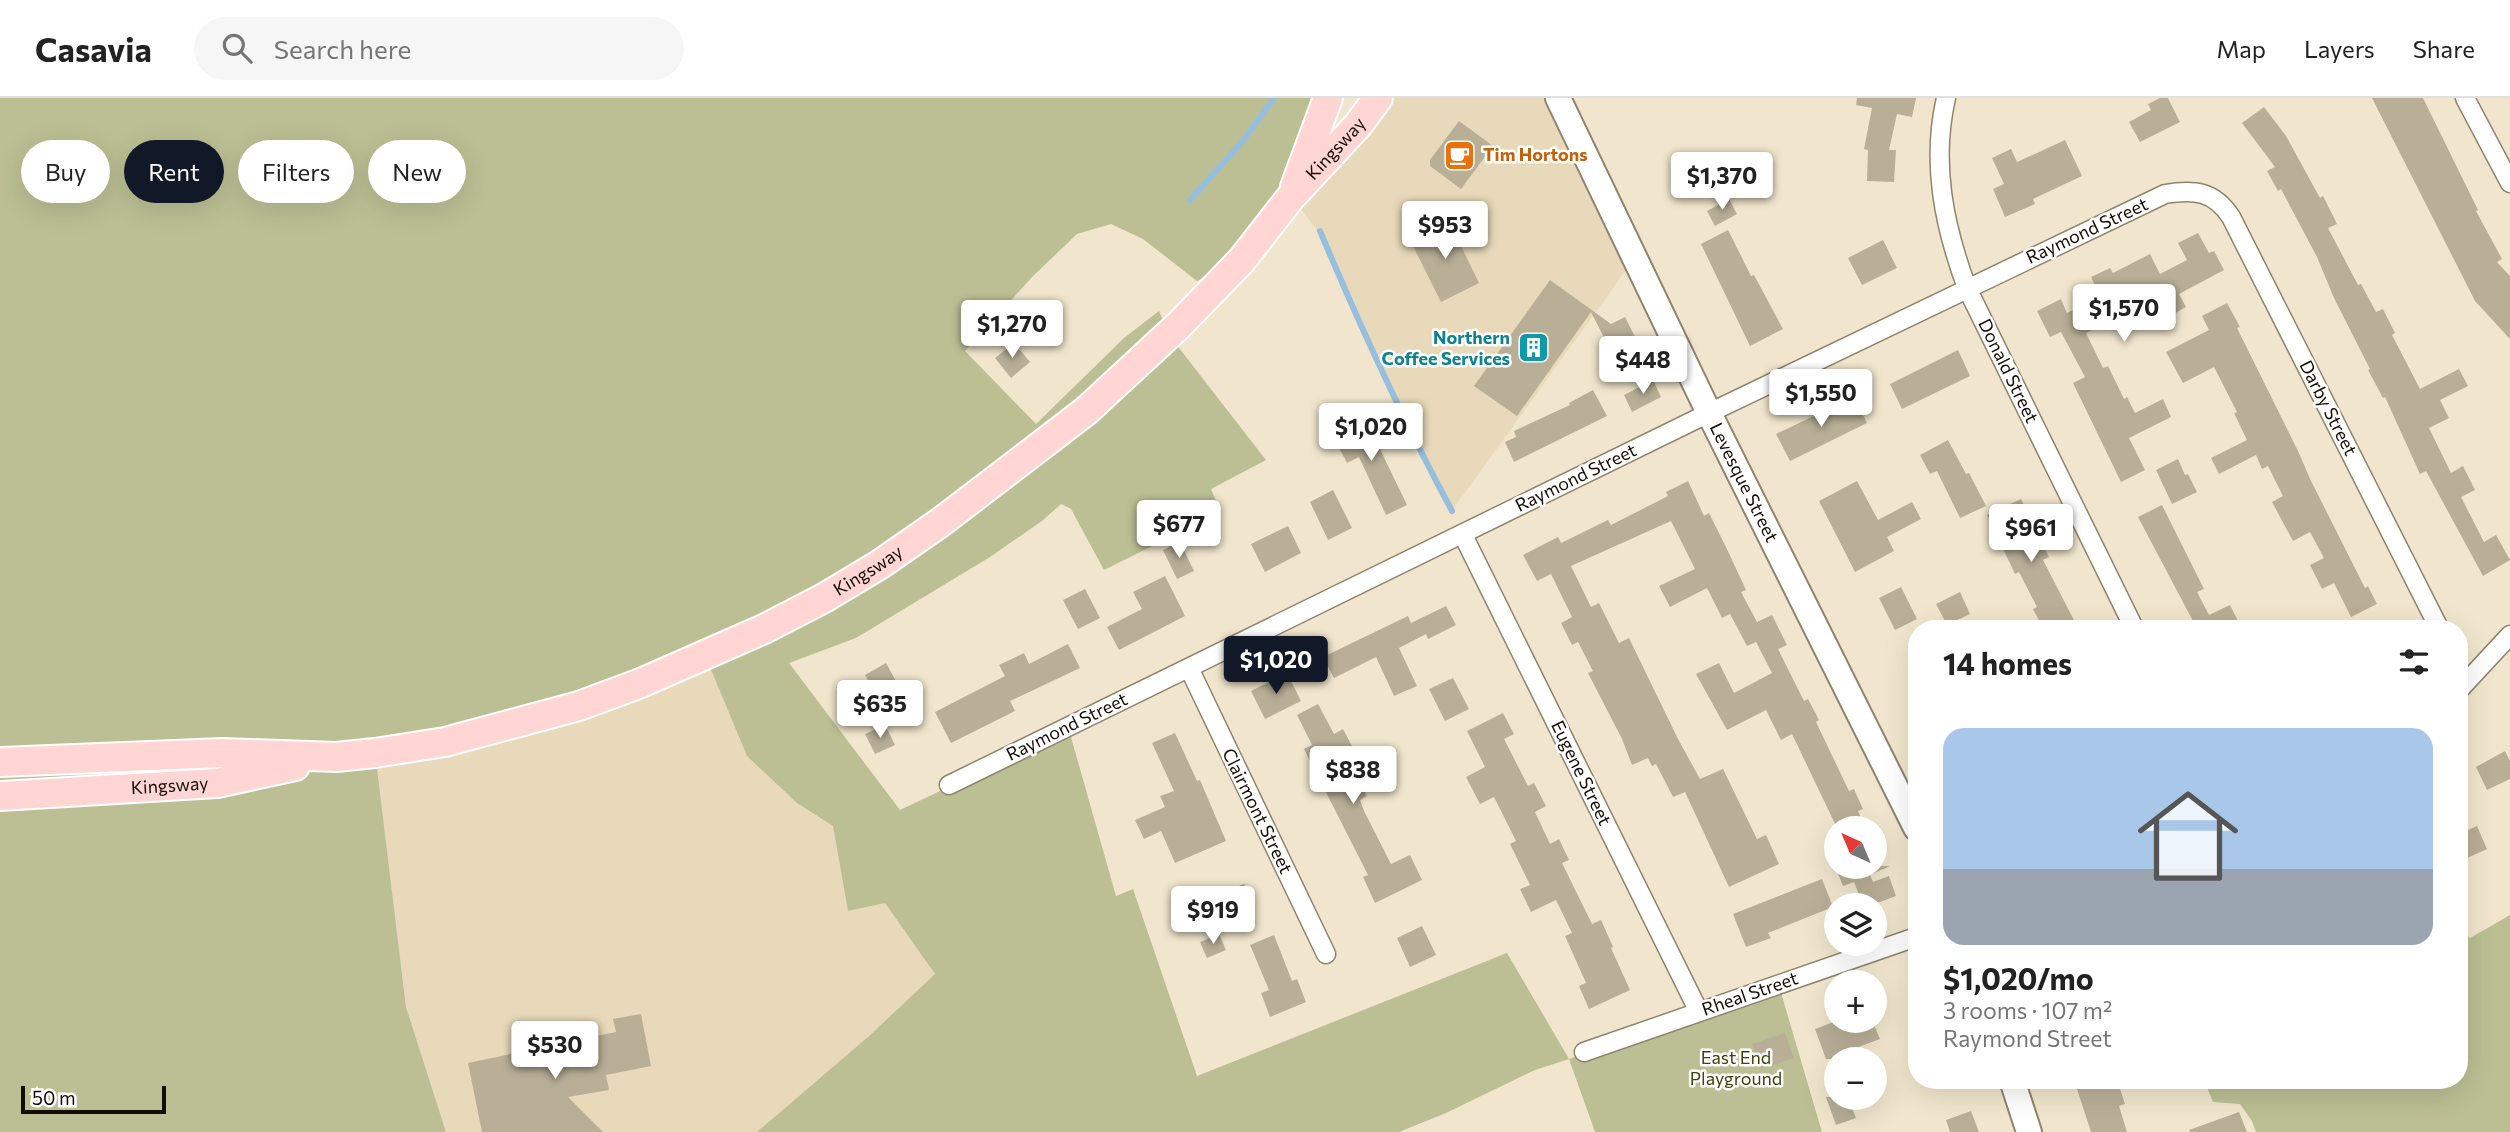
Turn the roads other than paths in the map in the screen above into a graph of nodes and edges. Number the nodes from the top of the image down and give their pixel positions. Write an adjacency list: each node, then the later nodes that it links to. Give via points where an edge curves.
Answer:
1 (1328, 98): 8 (main road, Kingsway)
2 (1378, 98): 8 (main road, Kingsway)
3 (1558, 98): 10 (street, Levesque Street)
4 (1946, 98): 9 (street, Donald Street, via 1940,124 1942,194)
5 (2465, 98): 6 (street)
6 (2510, 183)
7 (2208, 196): 9 (street, Raymond Street, via 2165,194); 13 (street, Darby Street, via 2231,217)
8 (1292, 197): 17 (main road, Kingsway, via 1242,260 1086,411 941,523 824,598 706,656 579,706 444,742)
9 (1967, 288): 10 (street, Raymond Street); 12 (street, Donald Street)
10 (1709, 412): 11 (street, Raymond Street); 21 (street, Levesque Street)
11 (1462, 535): 15 (street, Raymond Street); 24 (street, Eugene Street)
12 (2130, 620)
13 (2435, 620)
14 (2510, 635): 16 (street)
15 (1189, 668): 19 (street, Raymond Street); 23 (street, Clairmont Street)
16 (2468, 674)
17 (336, 757): 18 (main road, Kingsway, via 223,753); 20 (main road, Kingsway, via 217,783)
18 (0, 762)
19 (949, 785)
20 (0, 796)
21 (1908, 812)
22 (1908, 940): 24 (street, Rheal Street)
23 (1326, 954)
24 (1699, 1012): 25 (street, Rheal Street)
25 (1584, 1052)
26 (2015, 1089): 27 (street)
27 (2029, 1132)

